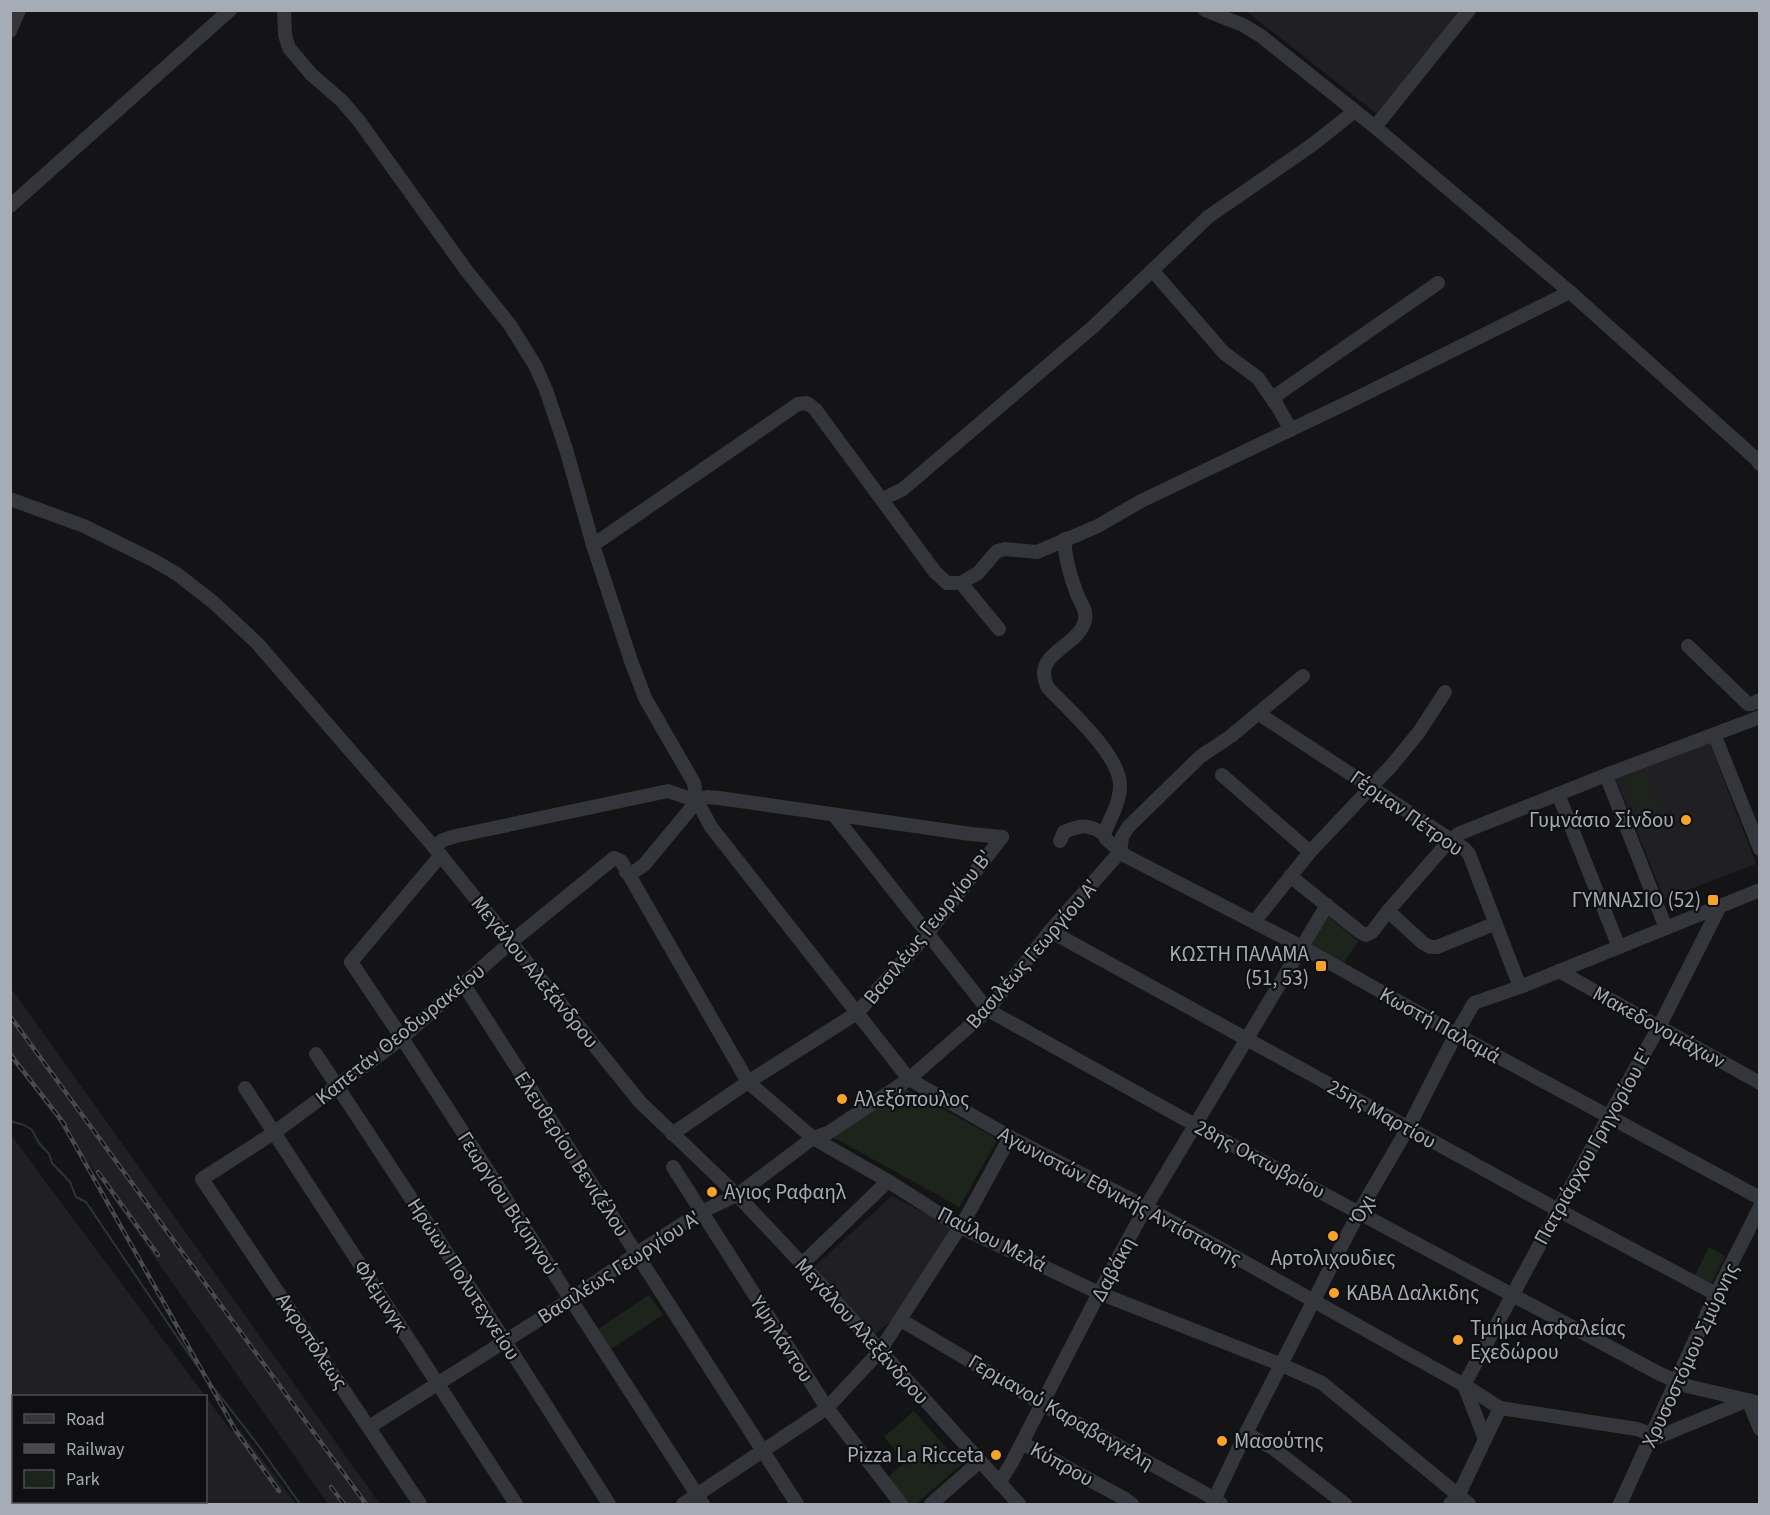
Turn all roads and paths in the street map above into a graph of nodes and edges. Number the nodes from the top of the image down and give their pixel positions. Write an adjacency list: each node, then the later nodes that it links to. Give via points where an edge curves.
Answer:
1 (19, 10): 6 (street)
2 (230, 10): 9 (street)
3 (284, 10): 19 (street, Αγωνιστών Εθνικής Αντίστασης, via 289,48 359,121 510,325 536,367 566,448)
4 (1206, 10): 7 (street, via 1251,30)
5 (1469, 10): 8 (street)
6 (10, 32)
7 (1355, 111): 8 (street); 10 (street, via 1208,218)
8 (1375, 127): 12 (street)
9 (10, 206)
10 (1153, 271): 13 (street, via 1224,353 1258,378); 17 (street, via 903,489)
11 (1438, 283): 13 (street, via 1278,394)
12 (1570, 292): 14 (street); 15 (street)
13 (1275, 403): 14 (street)
14 (1291, 430): 18 (street)
15 (1760, 464)
16 (10, 499): 39 (street, Μεγάλου Αλεξάνδρου, via 121,542 177,574 213,602 272,658)
17 (883, 499): 19 (street, via 815,409 803,403); 20 (street, via 941,579)
18 (1065, 539): 20 (street, via 1037,552 997,551 978,573); 35 (street, via 1064,551 1085,618 1078,632 1049,660 1044,680 1115,764 1119,796)
19 (593, 544): 33 (street, Αγωνιστών Εθνικής Αντίστασης, via 645,698 694,783)
20 (961, 583): 21 (street)
21 (999, 629)
22 (1688, 646): 25 (street, via 1748,704)
23 (1303, 676): 26 (street)
24 (1445, 692): 31 (street, via 1419,732)
25 (1760, 700)
26 (1259, 714): 31 (street, Γέρμαν Πέτρου); 40 (street, via 1201,756 1128,827)
27 (1760, 717): 28 (street)
28 (1714, 734): 30 (street); 38 (street)
29 (1222, 775): 41 (street)
30 (1606, 775): 32 (street); 51 (street)
31 (1369, 786): 36 (street, Γέρμαν Πέτρου); 41 (street)
32 (1558, 794): 36 (street); 55 (street)
33 (697, 801): 34 (street, via 719,798); 39 (street, via 668,791 456,836 443,840); 43 (street, via 644,866); 61 (street, Αγωνιστών Εθνικής Αντίστασης, via 711,827)
34 (834, 815): 53 (street, 28ης Οκτωβρίου); 53 (street, Βασιλέως Γεωργίου Β', via 1002,837)
35 (1104, 834): 37 (street, via 1080,825 1064,832); 40 (street)
36 (1450, 840): 48 (street); 50 (street, Γέρμαν Πέτρου, via 1469,854)
37 (1060, 841)
38 (1760, 849)
39 (437, 851): 54 (street, Μεγάλου Αλεξάνδρου); 64 (street, Γεωργίου Βιζυηνού, via 351,962)
40 (1120, 852): 49 (street, Κωστή Παλαμά); 52 (street, Βασιλέως Γεωργίου Α')
41 (1310, 852): 44 (street)
42 (618, 858): 43 (street, Παύλου Μελά); 54 (street, Καπετάν Θεοδωρακείου, via 611,859)
43 (626, 872): 68 (street, Παύλου Μελά)
44 (1290, 876): 46 (street); 49 (street)
45 (1760, 890): 47 (street, Όχι)
46 (1327, 905): 48 (street, via 1366,935); 56 (street, Δαβάκη)
47 (1720, 906): 51 (street, Όχι); 62 (street, Πατριάρχου Γρηγορίου Ε')
48 (1388, 911): 50 (street, via 1430,947)
49 (1254, 922): 56 (street, Κωστή Παλαμά)
50 (1494, 924): 59 (street, Γέρμαν Πέτρου)
51 (1666, 928): 55 (street, Όχι)
52 (1050, 931): 60 (street, Βασιλέως Γεωργίου Α'); 65 (street, 25ης Μαρτίου)
53 (927, 934): 60 (street, 28ης Οκτωβρίου); 61 (street, Βασιλέως Γεωργίου Β')
54 (511, 942): 58 (street, Καπετάν Θεοδωρακείου); 76 (street, Μεγάλου Αλεξάνδρου, via 640,1102)
55 (1619, 947): 57 (street, Όχι)
56 (1302, 948): 63 (street, Κωστή Παλαμά); 65 (street, Δαβάκη)
57 (1559, 971): 59 (street, Όχι); 62 (street, Μακεδονομάχων)
58 (464, 986): 64 (street, Καπετάν Θεοδωρακείου); 90 (street, Ελευθερίου Βενιζέλου)
59 (1520, 987): 63 (street, Όχι, via 1474,1003)
60 (988, 1010): 67 (street, Βασιλέως Γεωργίου Α'); 73 (street, 28ης Οκτωβρίου)
61 (857, 1013): 67 (street, Αγωνιστών Εθνικής Αντίστασης); 68 (street, Βασιλέως Γεωργίου Β')
62 (1659, 1027): 69 (street, Μακεδονομάχων); 72 (street, Πατριάρχου Γρηγορίου Ε')
63 (1456, 1034): 72 (street, Κωστή Παλαμά); 74 (street, Όχι)
64 (402, 1038): 70 (street, Καπετάν Θεοδωρακείου); 95 (street, Γεωργίου Βιζυηνού)
65 (1246, 1040): 73 (street, Δαβάκη); 74 (street, 25ης Μαρτίου)
66 (316, 1054): 70 (street, Ηρώων Πολυτεχνείου)
67 (909, 1079): 77 (street, Αγωνιστών Εθνικής Αντίστασης); 78 (street, Βασιλέως Γεωργίου Α', via 828,1133)
68 (748, 1082): 76 (street, Βασιλέως Γεωργίου Β'); 78 (street, Παύλου Μελά)
69 (1760, 1083)
70 (338, 1087): 75 (street, Καπετάν Θεοδωρακείου); 98 (street, Ηρώων Πολυτεχνείου)
71 (245, 1088): 75 (street, Φλέμινγκ)
72 (1609, 1116): 83 (street, Κωστή Παλαμά); 86 (street, Πατριάρχου Γρηγορίου Ε')
73 (1195, 1125): 84 (street, Δαβάκη); 88 (street, 28ης Οκτωβρίου)
74 (1408, 1128): 86 (street, 25ης Μαρτίου); 88 (street, Όχι)
75 (275, 1132): 80 (street, Καπετάν Θεοδωρακείου); 102 (street, Φλέμινγκ)
76 (672, 1134): 82 (street, Μεγάλου Αλεξάνδρου)
77 (1010, 1137): 84 (street, Αγωνιστών Εθνικής Αντίστασης); 89 (street)
78 (813, 1138): 81 (street, Παύλου Μελά); 82 (street, Βασιλέως Γεωργίου Α')
79 (673, 1167): 87 (street, Υψηλάντου)
80 (202, 1179): 108 (street, Ακροπόλεως)
81 (888, 1181): 89 (street, Παύλου Μελά); 91 (street)
82 (736, 1195): 87 (street, Βασιλέως Γεωργίου Α'); 91 (street, Μεγάλου Αλεξάνδρου)
83 (1760, 1198)
84 (1146, 1207): 92 (street, Δαβάκη); 96 (street, Αγωνιστών Εθνικής Αντίστασης)
85 (1760, 1207): 93 (street, Χρυσοστόμου Σμύρνης)
86 (1558, 1210): 93 (street, 25ης Μαρτίου); 94 (street, Πατριάρχου Γρηγορίου Ε')
87 (701, 1212): 90 (street, Βασιλέως Γεωργίου Α'); 106 (street, Υψηλάντου)
88 (1359, 1212): 94 (street, 28ης Οκτωβρίου); 96 (street, Όχι)
89 (960, 1227): 92 (street, Παύλου Μελά); 97 (street)
90 (636, 1254): 95 (street, Βασιλέως Γεωργίου Α'); 114 (street, Ελευθερίου Βενιζέλου)
91 (802, 1264): 99 (street, Μεγάλου Αλεξάνδρου)
92 (1099, 1293): 100 (street, Παύλου Μελά); 105 (street, Δαβάκη)
93 (1716, 1294): 101 (street, Χρυσοστόμου Σμύρνης)
94 (1513, 1296): 101 (street, 28ης Οκτωβρίου); 103 (street, Πατριάρχου Γρηγορίου Ε')
95 (570, 1300): 98 (street, Βασιλέως Γεωργίου Α'); 117 (street, Γεωργίου Βιζυηνού)
96 (1313, 1301): 100 (street, Όχι); 103 (street, Αγωνιστών Εθνικής Αντίστασης)
97 (901, 1320): 99 (street); 105 (street, Γερμανού Καραβαγγέλη)
98 (505, 1341): 102 (street, Βασιλέως Γεωργίου Α'); 122 (street, Ηρώων Πολυτεχνείου)
99 (879, 1352): 106 (street); 115 (street, Μεγάλου Αλεξάνδρου)
100 (1282, 1365): 110 (street, Όχι); 118 (street, Παύλου Μελά, via 1322,1383)
101 (1676, 1382): 104 (street, 28ης Οκτωβρίου); 111 (street, Χρυσοστόμου Σμύρνης)
102 (437, 1383): 108 (street, Βασιλέως Γεωργίου Α'); 121 (street, Φλέμινγκ)
103 (1464, 1385): 107 (street, Αγωνιστών Εθνικής Αντίστασης); 112 (street)
104 (1754, 1402): 109 (street); 111 (street)
105 (1042, 1404): 113 (street, Δαβάκη); 119 (street, Γερμανού Καραβαγγέλη)
106 (827, 1408): 114 (street); 125 (street, Υψηλάντου)
107 (1500, 1408): 111 (street, Αγωνιστών Εθνικής Αντίστασης, via 1637,1430); 112 (street)
108 (369, 1427): 120 (street, Ακροπόλεως)
109 (1760, 1429)
110 (1246, 1433): 119 (street, Όχι); 129 (street, via 1274,1449)
111 (1652, 1437): 130 (street, Χρυσοστόμου Σμύρνης)
112 (1485, 1439): 118 (street)
113 (1022, 1443): 116 (street, Δαβάκη); 128 (street, Κύπρου)
114 (763, 1451): 117 (street); 124 (street, Ελευθερίου Βενιζέλου)
115 (979, 1462): 116 (street, Μεγάλου Αλεξάνδρου); 126 (street)
116 (999, 1483): 127 (street, Μεγάλου Αλεξάνδρου)
117 (700, 1500): 123 (street)
118 (1459, 1502)
119 (1216, 1503)
120 (420, 1504)
121 (516, 1504)
122 (609, 1504)
123 (683, 1504)
124 (797, 1504)
125 (901, 1504)
126 (932, 1504)
127 (1019, 1504)
128 (1132, 1504)
129 (1345, 1504)
130 (1620, 1504)

